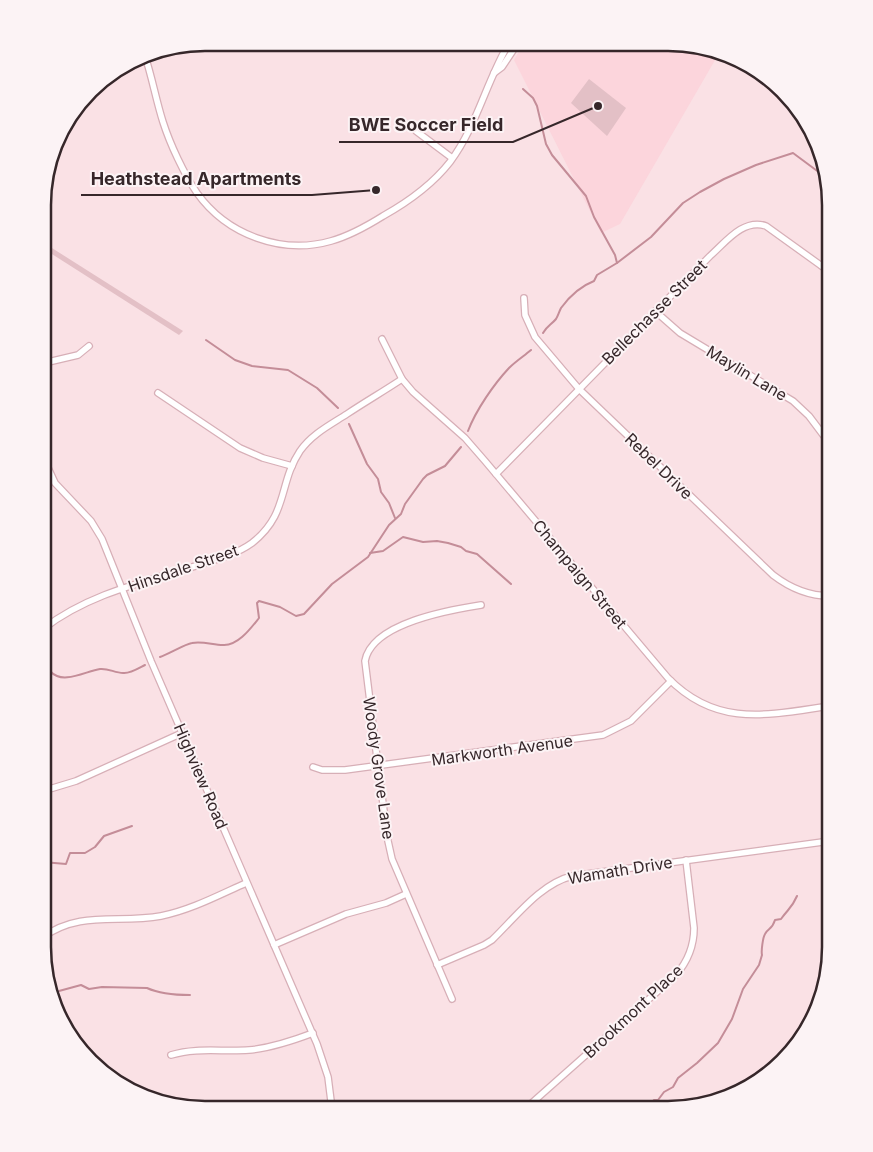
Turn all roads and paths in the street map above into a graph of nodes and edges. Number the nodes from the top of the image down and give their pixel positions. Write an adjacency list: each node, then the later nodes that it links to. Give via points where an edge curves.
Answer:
1 (505, 51): 4 (street)
2 (513, 51): 4 (street)
3 (147, 63): 6 (street, via 163,124 193,187 218,215 254,238 298,245 339,238 407,201 430,183)
4 (494, 73): 6 (street, via 472,127)
5 (416, 131): 6 (street)
6 (452, 158)
7 (822, 266): 9 (street, Bellechasse Street, via 766,226 748,225 710,256)
8 (524, 298): 14 (street, Rebel Drive, via 525,315 535,337)
9 (655, 311): 14 (street, Bellechasse Street); 16 (street, Maylin Lane, via 680,333 792,401)
10 (382, 339): 13 (street, Champaign Street)
11 (89, 346): 12 (street, via 78,355)
12 (51, 362)
13 (402, 379): 17 (street, Hinsdale Street, via 318,432 304,446); 18 (street, Champaign Street, via 460,434)
14 (579, 389): 18 (street, Bellechasse Street); 21 (street, Rebel Drive, via 773,575 796,589)
15 (158, 393): 17 (street, via 240,448)
16 (822, 433)
17 (292, 466): 20 (street, Hinsdale Street, via 275,517 250,544 229,555)
18 (496, 474): 24 (street, Champaign Street)
19 (51, 479): 20 (street, Highview Road, via 96,526)
20 (122, 589): 23 (street, Hinsdale Street, via 82,605); 26 (street, Highview Road)
21 (821, 595)
22 (481, 604): 28 (street, Woody Grove Lane, via 414,621 376,641 371,647 365,666)
23 (51, 623)
24 (671, 681): 25 (street, Champaign Street, via 701,703 736,714 767,715); 28 (street, Markworth Avenue, via 631,721 603,735)
25 (821, 707)
26 (182, 733): 29 (street, via 76,782); 32 (street, Highview Road)
27 (313, 766): 28 (street, Markworth Avenue, via 330,771)
28 (378, 766): 33 (street, Woody Grove Lane, via 388,841)
29 (51, 789)
30 (821, 842): 31 (street, Wamath Drive)
31 (686, 860): 36 (street, Wamath Drive, via 561,879 547,887 492,940); 41 (street, Brookmont Place, via 694,928 692,949 683,966)
32 (246, 883): 34 (street, via 162,916 78,921); 35 (street, Highview Road)
33 (406, 894): 35 (street, via 346,914); 36 (street, Woody Grove Lane)
34 (51, 931)
35 (274, 945): 38 (street, Highview Road)
36 (437, 965): 37 (street, Woody Grove Lane)
37 (452, 999)
38 (312, 1033): 39 (street, via 261,1048 198,1050); 40 (street, Highview Road, via 324,1062)
39 (171, 1055)
40 (331, 1101)
41 (534, 1101)

